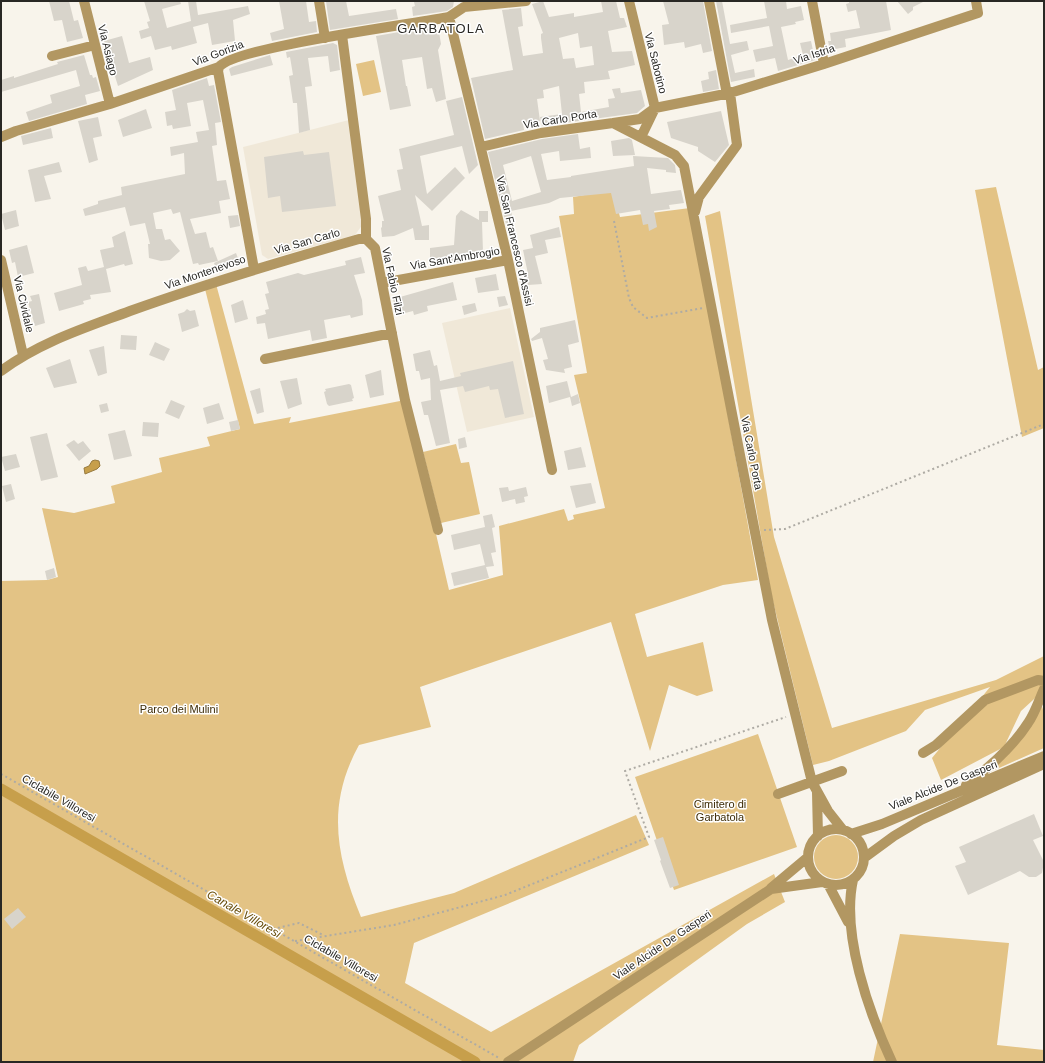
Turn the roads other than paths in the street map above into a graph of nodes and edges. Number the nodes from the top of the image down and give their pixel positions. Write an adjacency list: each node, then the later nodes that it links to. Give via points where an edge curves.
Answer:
1 (84, 1): 12 (street, Via Asiago)
2 (319, 1): 11 (street)
3 (526, 1): 8 (street)
4 (629, 1): 18 (street, Via Sabotino)
5 (709, 1): 16 (street, via 726,89)
6 (812, 1): 14 (street)
7 (976, 1): 14 (street, Via Istria, via 978,13)
8 (464, 4): 9 (street)
9 (449, 18): 10 (street, Via Gorizia); 22 (street, Via San Francesco d'Assisi)
10 (342, 35): 11 (street, Via Gorizia); 24 (street, Via Fabio Filzi, via 366,219)
11 (325, 38): 15 (street, Via Gorizia, via 274,46 226,61)
12 (94, 45): 13 (street); 17 (street, Via Asiago)
13 (52, 56)
14 (824, 64): 16 (street, Via Istria)
15 (219, 67): 17 (street, Via Gorizia); 27 (street, Via Montenevoso, via 233,160)
16 (730, 93): 18 (street, Via Istria); 23 (street, via 737,145 699,197)
17 (110, 104): 20 (street, Via Gorizia)
18 (655, 108): 19 (street, Via Sabotino, via 640,119); 21 (street)
19 (613, 123): 21 (street, Via Carlo Porta); 22 (street, Via Carlo Porta, via 541,133)
20 (1, 137)
21 (641, 137): 23 (street, Via Carlo Porta, via 680,160 687,178)
22 (481, 147): 26 (street, Via San Francesco d'Assisi)
23 (694, 214): 41 (street, Via Carlo Porta, via 772,620)
24 (366, 239): 27 (street, Via San Carlo); 28 (street, Via Fabio Filzi, via 375,248)
25 (1, 260): 30 (street, Via Cividale)
26 (508, 260): 28 (street, Via Sant'Ambrogio); 33 (street, Via San Francesco d'Assisi)
27 (254, 269): 30 (street, Via Montenevoso, via 58,337)
28 (382, 284): 29 (street, Via Fabio Filzi)
29 (392, 333): 31 (street); 34 (street, Via Fabio Filzi, via 405,400)
30 (24, 354): 32 (street, Via Montenevoso)
31 (265, 359)
32 (1, 371)
33 (552, 470)
34 (438, 530)
35 (1044, 681): 37 (street, via 1038,680 985,700 936,745)
36 (1044, 689): 44 (street, via 1033,715 1021,733 986,770)
37 (923, 753)
38 (1044, 756): 44 (street, Viale Alcide De Gasperi)
39 (1044, 764): 48 (street, Viale Alcide De Gasperi, via 921,820)
40 (842, 771): 41 (street)
41 (812, 782): 42 (street, Via Carlo Porta); 43 (street)
42 (817, 793): 45 (street); 46 (street)
43 (778, 794)
44 (954, 794): 45 (street, Viale Alcide De Gasperi, via 882,824)
45 (847, 832): 46 (street, via 825,831); 48 (street, via 858,840)
46 (818, 836): 47 (street, via 810,845)
47 (808, 857): 50 (street, via 812,872); 51 (street)
48 (864, 858): 49 (street, via 861,870)
49 (853, 880): 50 (street, via 837,885); 52 (street, via 849,901)
50 (825, 883): 51 (street, Viale Alcide De Gasperi); 52 (street)
51 (771, 888): 53 (street, Viale Alcide De Gasperi, via 524,1052)
52 (852, 929): 54 (street, via 866,996)
53 (504, 1060)
54 (892, 1062)

